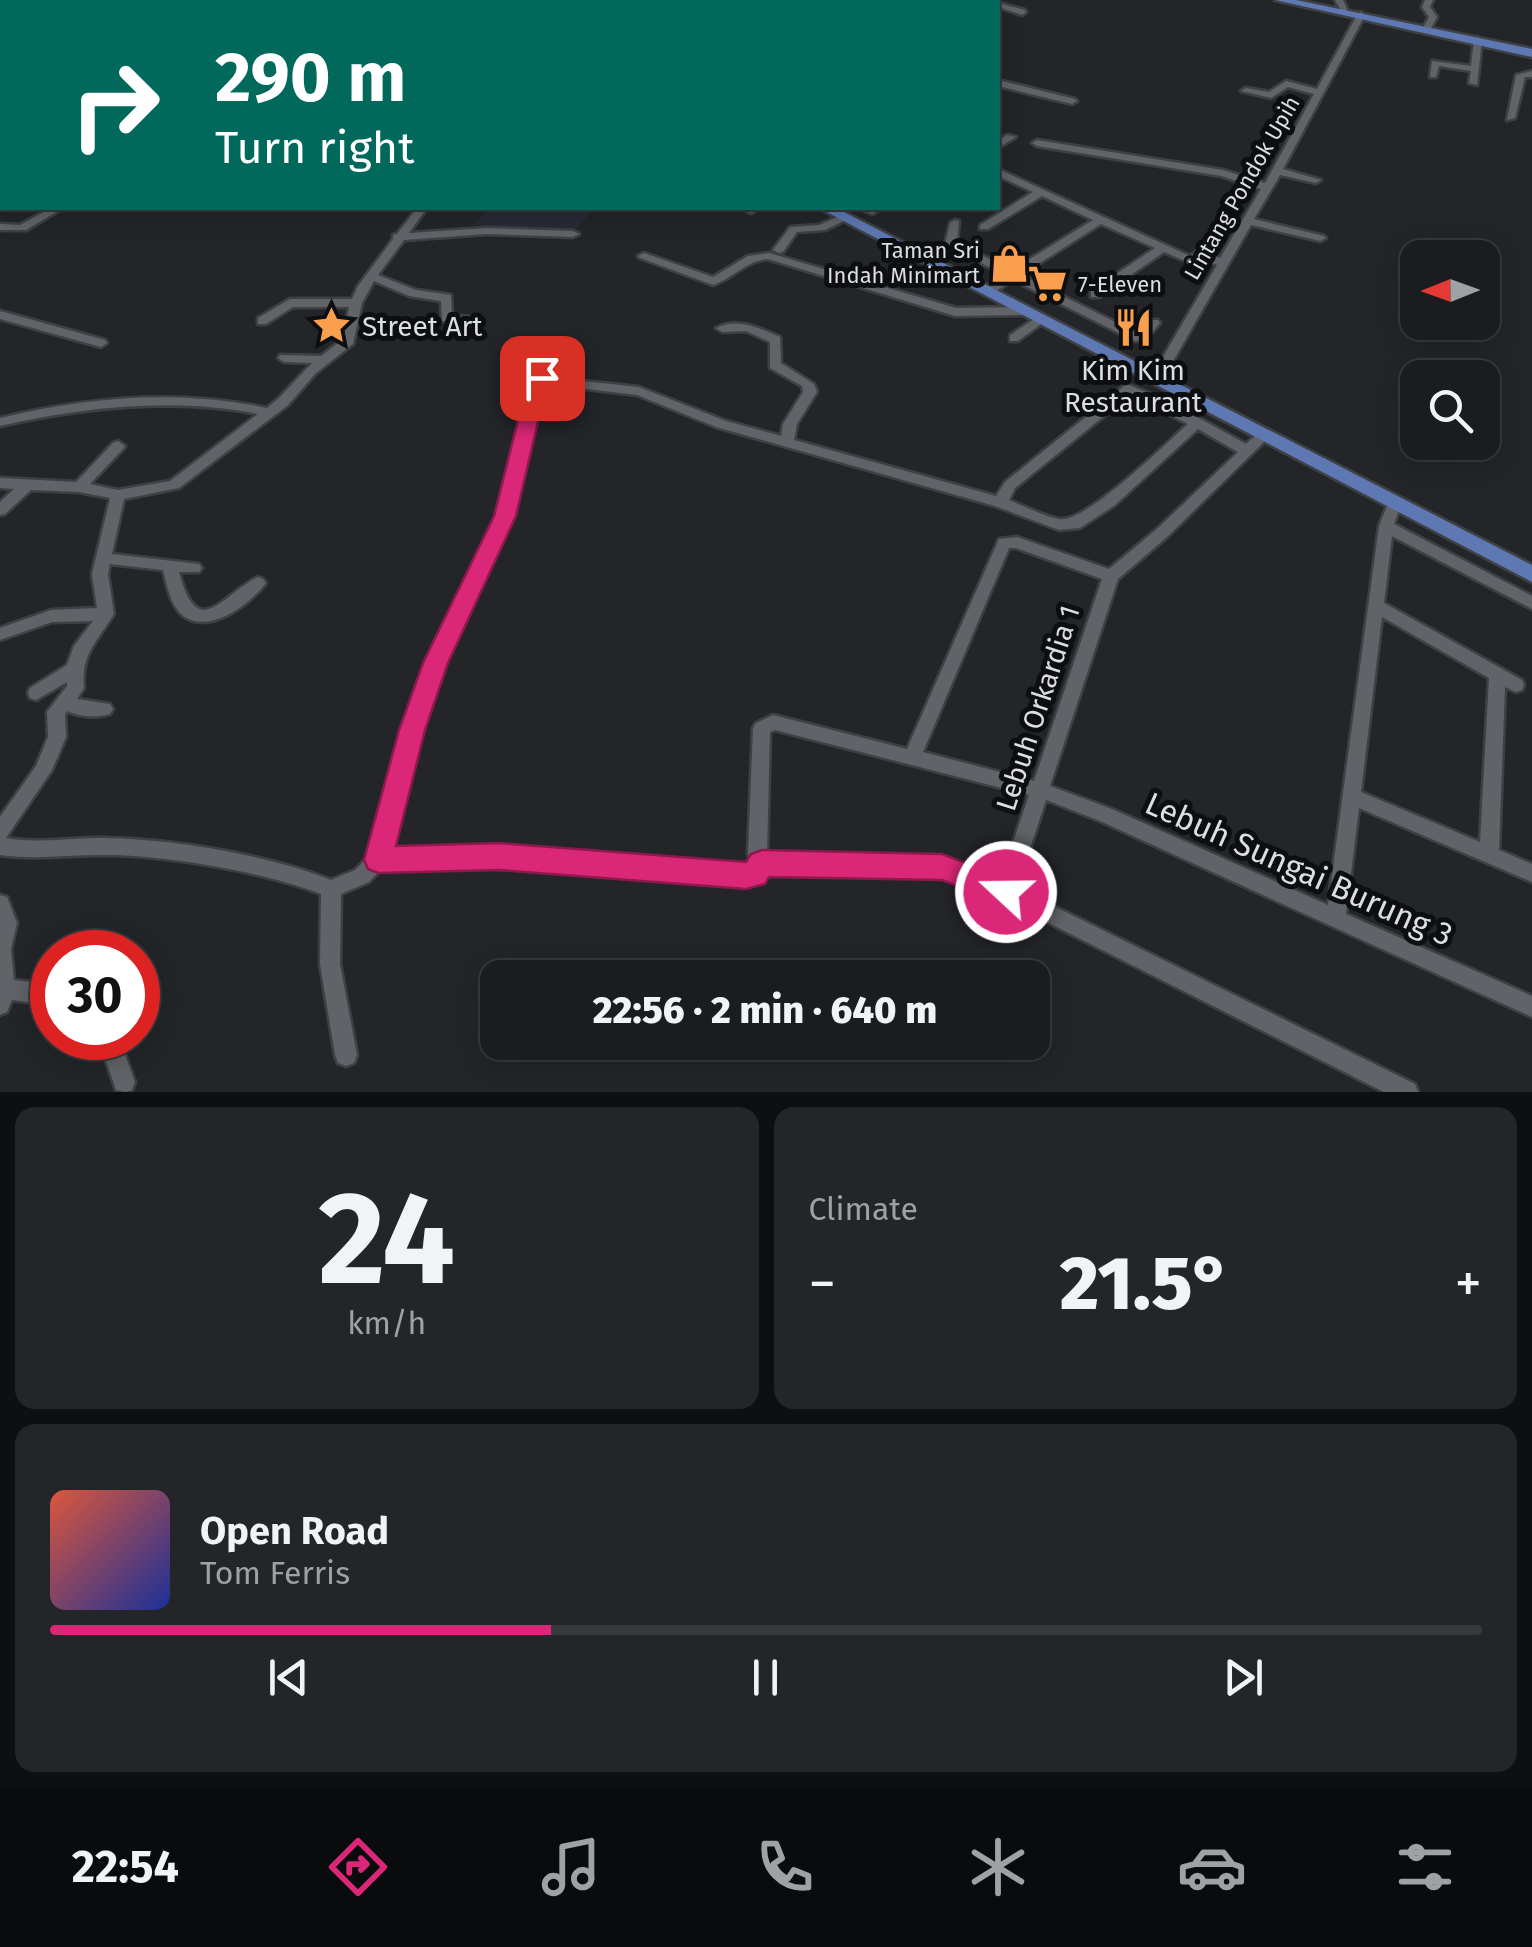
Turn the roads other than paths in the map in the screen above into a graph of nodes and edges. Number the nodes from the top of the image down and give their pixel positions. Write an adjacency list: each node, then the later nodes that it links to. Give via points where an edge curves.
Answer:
1 (1280, 0): 6 (main road)
2 (1338, 0): 6 (street)
3 (1428, 0): 8 (street, via 1433,17)
4 (1000, 4): 5 (street)
5 (1022, 12)
6 (1346, 12): 7 (main road)
7 (1361, 15): 8 (main road); 17 (street, Lintang Pondok Upih)
8 (1427, 28): 9 (main road)
9 (1478, 40): 10 (main road); 11 (street)
10 (1532, 52)
11 (1474, 69): 13 (street, via 1435,63); 14 (street)
12 (1532, 74): 19 (street, via 1521,75)
13 (1433, 75)
14 (1474, 82)
15 (1000, 83): 18 (street)
16 (1246, 91): 17 (street, via 1271,96 1286,84)
17 (1319, 92): 23 (street, Lintang Pondok Upih)
18 (1072, 101)
19 (1510, 118)
20 (1011, 138): 22 (street)
21 (1037, 143): 26 (street, via 1223,173)
22 (1000, 144)
23 (1277, 171): 25 (street); 26 (street, Lintang Pondok Upih)
24 (1000, 173): 27 (street)
25 (1316, 180)
26 (1268, 187): 33 (street, Lintang Pondok Upih)
27 (1041, 192): 32 (street); 36 (street)
28 (54, 210): 35 (street, via 22,228)
29 (420, 210): 38 (street)
30 (830, 210): 31 (main road)
31 (844, 217): 41 (street, via 794,230); 46 (main road)
32 (1101, 219): 40 (street); 44 (street)
33 (1247, 222): 39 (street); 43 (street, Lintang Pondok Upih)
34 (956, 223): 44 (street, via 952,244)
35 (0, 227)
36 (984, 227)
37 (573, 234): 38 (street)
38 (397, 237): 45 (street)
39 (1320, 238)
40 (1163, 248): 43 (street); 47 (street)
41 (779, 250)
42 (644, 256): 49 (street, via 716,281 746,258 768,256 963,314)
43 (1223, 263): 59 (street, Lintang Pondok Upih)
44 (1014, 275): 46 (street); 53 (street, via 1135,337)
45 (370, 276): 48 (street); 52 (street, via 447,298 446,318)
46 (995, 287): 49 (main road)
47 (1095, 294)
48 (356, 303): 51 (street, via 285,304); 58 (street, via 351,338)
49 (1033, 315): 55 (street); 59 (main road)
50 (0, 316): 56 (street)
51 (262, 320)
52 (472, 321)
53 (1154, 323)
54 (722, 328): 66 (street, via 748,326 776,340 775,365 808,384)
55 (1014, 338)
56 (101, 343)
57 (284, 358): 58 (street)
58 (323, 360): 62 (street)
59 (1159, 374): 60 (main road)
60 (1178, 390): 61 (street); 65 (main road)
61 (1163, 404): 64 (street); 73 (street, via 1128,389 1010,484)
62 (267, 412): 63 (street, via 198,400); 72 (street, via 186,478)
63 (0, 422)
64 (1198, 422): 68 (street); 73 (street, via 1075,524 1048,522)
65 (1263, 436): 68 (street); 74 (main road)
66 (786, 442): 73 (street); 99 (street, via 639,391 538,380 515,488 435,663)
67 (118, 446): 71 (street)
68 (1248, 450): 81 (street)
69 (0, 483): 70 (street)
70 (26, 486): 71 (street); 75 (street)
71 (78, 487): 72 (street)
72 (118, 495): 77 (street)
73 (1000, 502)
74 (1394, 504): 76 (street); 80 (main road)
75 (0, 510)
76 (1386, 526): 83 (street); 84 (street)
77 (102, 558): 78 (street); 85 (street)
78 (170, 568): 79 (street); 82 (street, via 180,601 204,614 230,609)
79 (194, 568)
80 (1532, 574)
81 (1111, 576): 93 (street, via 1004,543); 94 (street, Lebuh Orkardia 1)
82 (258, 583)
83 (1532, 603)
84 (1378, 606): 88 (street); 95 (street)
85 (106, 614): 86 (street, via 51,616); 87 (street)
86 (0, 634)
87 (74, 669): 90 (street); 91 (street, via 76,688)
88 (1497, 674): 89 (street); 98 (street)
89 (1516, 685)
90 (36, 693)
91 (65, 700): 92 (street); 96 (street, via 43,770)
92 (104, 709)
93 (911, 759): 94 (street, Lebuh Sungai Burung 3); 100 (street, Lebuh Sungai Burung 3, via 767,722)
94 (1040, 790): 103 (street, Lebuh Orkardia 1); 105 (street, Lebuh Sungai Burung 3)
95 (1352, 796): 98 (street); 105 (street)
96 (0, 832)
97 (0, 846): 102 (street, via 117,846 246,866)
98 (1489, 854): 101 (street)
99 (378, 860): 100 (street, via 499,856 746,876); 102 (street, via 362,876)
100 (761, 866): 103 (street, via 942,867)
101 (1532, 872)
102 (331, 889): 109 (street, via 330,964)
103 (1006, 892): 112 (street)
104 (0, 904): 107 (street, via 7,922)
105 (1336, 918): 108 (street, Lebuh Sungai Burung 3)
106 (30, 996): 107 (street)
107 (2, 997)
108 (1532, 1007)
109 (346, 1055)
110 (116, 1060): 111 (street)
111 (124, 1082)
112 (1407, 1092)

